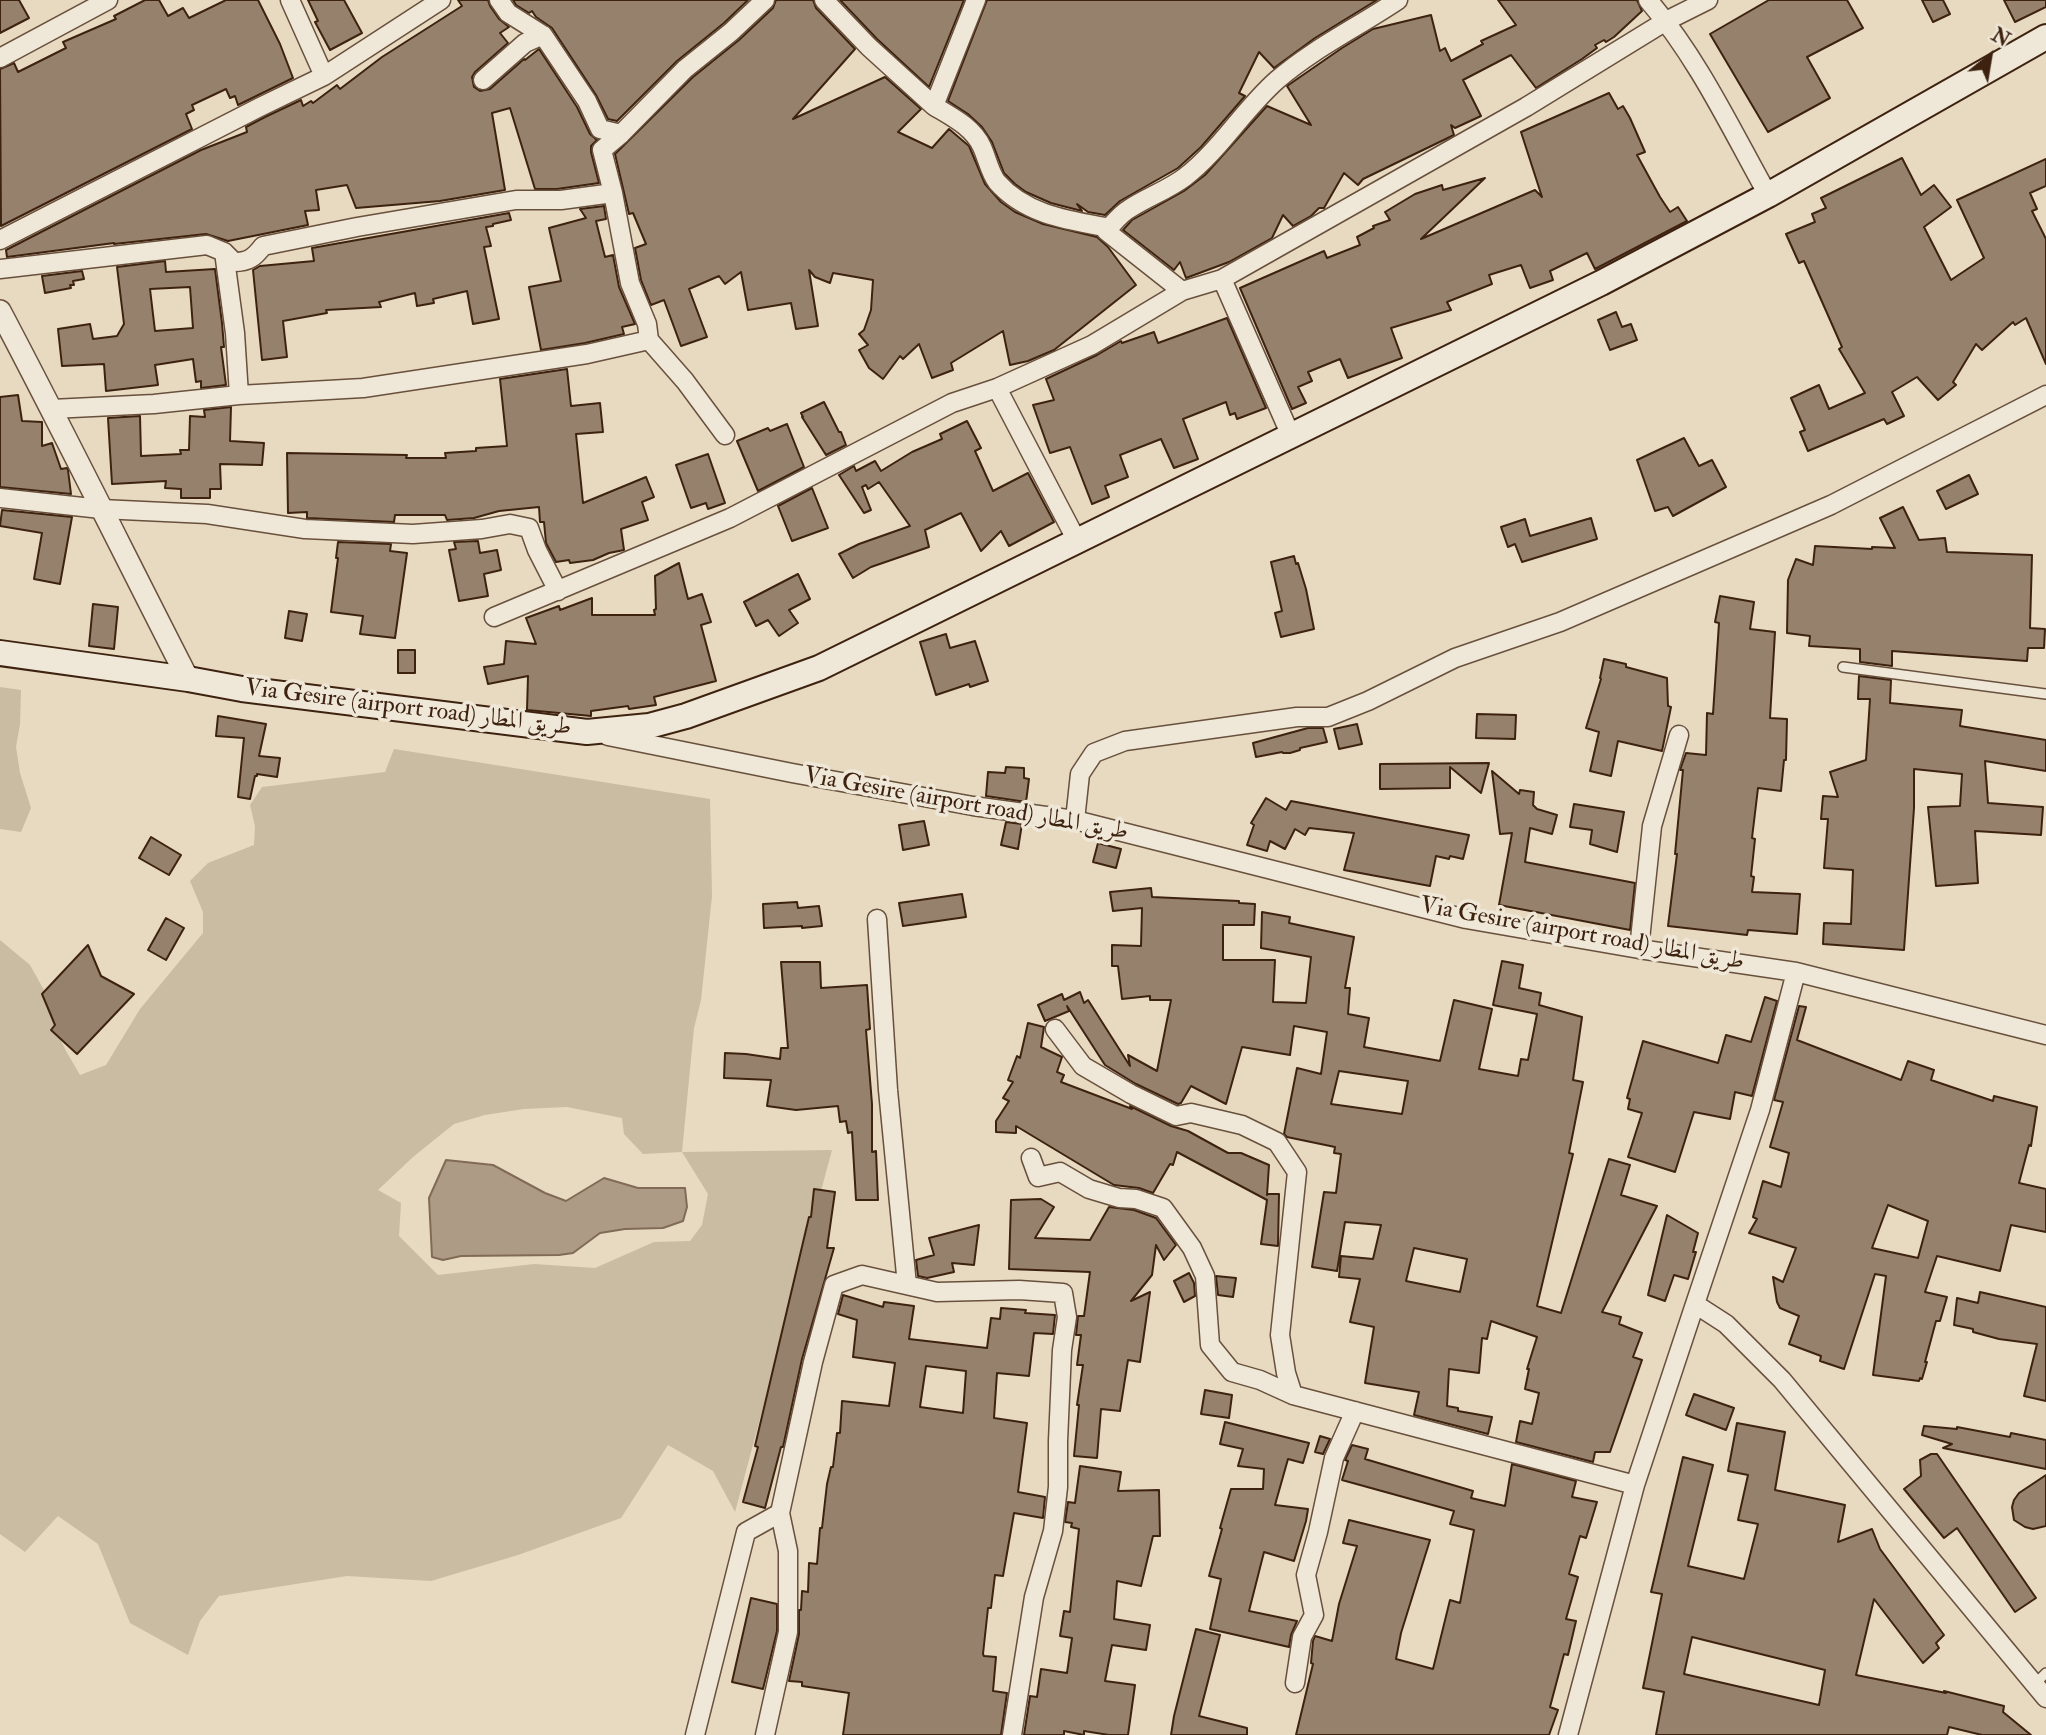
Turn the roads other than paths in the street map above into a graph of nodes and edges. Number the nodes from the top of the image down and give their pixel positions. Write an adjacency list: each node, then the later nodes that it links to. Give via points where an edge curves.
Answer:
1 (108, 0): 14 (street)
2 (290, 0): 15 (street)
3 (441, 0): 15 (street)
4 (499, 0): 12 (street, via 508,13)
5 (765, 0): 18 (street, via 685,69)
6 (824, 0): 17 (street)
7 (975, 0): 17 (street)
8 (1398, 0): 21 (street, via 1276,81 1192,171 1127,210)
9 (1648, 0): 11 (street)
10 (1708, 0): 11 (street)
11 (1666, 22): 20 (street, via 1703,76); 25 (street)
12 (542, 35): 16 (street, via 525,43); 18 (street, via 587,101 600,129)
13 (2046, 37): 20 (main road)
14 (0, 58)
15 (324, 76): 22 (street)
16 (484, 80)
17 (934, 106): 21 (street, via 966,125 981,143 995,180 1026,206 1056,218 1105,227)
18 (621, 134): 19 (street, via 602,150)
19 (613, 193): 23 (street, via 516,200 357,227 264,246 246,262 234,262); 28 (street, via 630,283)
20 (1768, 195): 34 (main road)
21 (1106, 231): 26 (street)
22 (0, 240)
23 (224, 253): 24 (street, via 206,245); 30 (street)
24 (0, 268)
25 (1222, 279): 26 (street); 34 (street)
26 (1182, 291): 29 (street, via 1092,345)
27 (0, 311): 32 (street)
28 (649, 340): 30 (street, via 587,354 363,388); 33 (street)
29 (997, 388): 37 (street); 38 (street, via 952,403 730,518)
30 (239, 395): 32 (street)
31 (2046, 396): 46 (street, via 1831,505 1560,622 1455,659 1328,717 1297,717 1125,741 1094,753 1080,774)
32 (52, 409): 36 (street)
33 (725, 435)
34 (1291, 436): 37 (main road)
35 (0, 498): 36 (street)
36 (101, 509): 38 (street, via 207,514 305,529 413,534 510,524 529,528); 42 (street)
37 (1077, 541): 44 (main road, via 819,668 686,716 649,726)
38 (558, 591): 39 (street)
39 (494, 617)
40 (0, 653): 42 (main road, Via Gesire (airport road) طريق المطار)
41 (1843, 667): 43 (lane)
42 (188, 679): 44 (main road, Via Gesire (airport road) طريق المطار)
43 (2046, 694)
44 (587, 732): 46 (street, Via Gesire (airport road) طريق المطار, via 792,774)
45 (1679, 735): 48 (street, via 1652,826)
46 (1075, 820): 48 (street, Via Gesire (airport road) طريق المطار, via 1466,919)
47 (877, 919): 53 (street, via 887,1090)
48 (1639, 949): 49 (street, Via Gesire (airport road) طريق المطار)
49 (1796, 972): 51 (street, Via Gesire (airport road) طريق المطار); 54 (street, via 1760,1110)
50 (1055, 1029): 55 (street, via 1083,1066 1177,1116 1191,1114 1242,1125 1277,1142 1297,1172 1280,1335)
51 (2046, 1035)
52 (1031, 1158): 55 (street, via 1038,1177 1060,1172 1089,1189 1163,1208 1192,1248 1205,1276 1210,1345 1231,1372)
53 (907, 1284): 58 (street, via 862,1275 834,1284); 63 (street, via 937,1292 1063,1293 1067,1317 1054,1531 1034,1597)
54 (1695, 1304): 57 (street); 60 (street, via 1726,1324 1782,1380)
55 (1293, 1395): 56 (street)
56 (1355, 1411): 57 (street); 59 (street, via 1334,1458 1306,1575 1314,1615 1302,1637)
57 (1635, 1485): 64 (street)
58 (780, 1513): 61 (street, via 746,1532); 62 (street, via 788,1551 788,1632)
59 (1295, 1683)
60 (2042, 1685)
61 (695, 1735)
62 (765, 1735)
63 (1012, 1735)
64 (1568, 1735)

